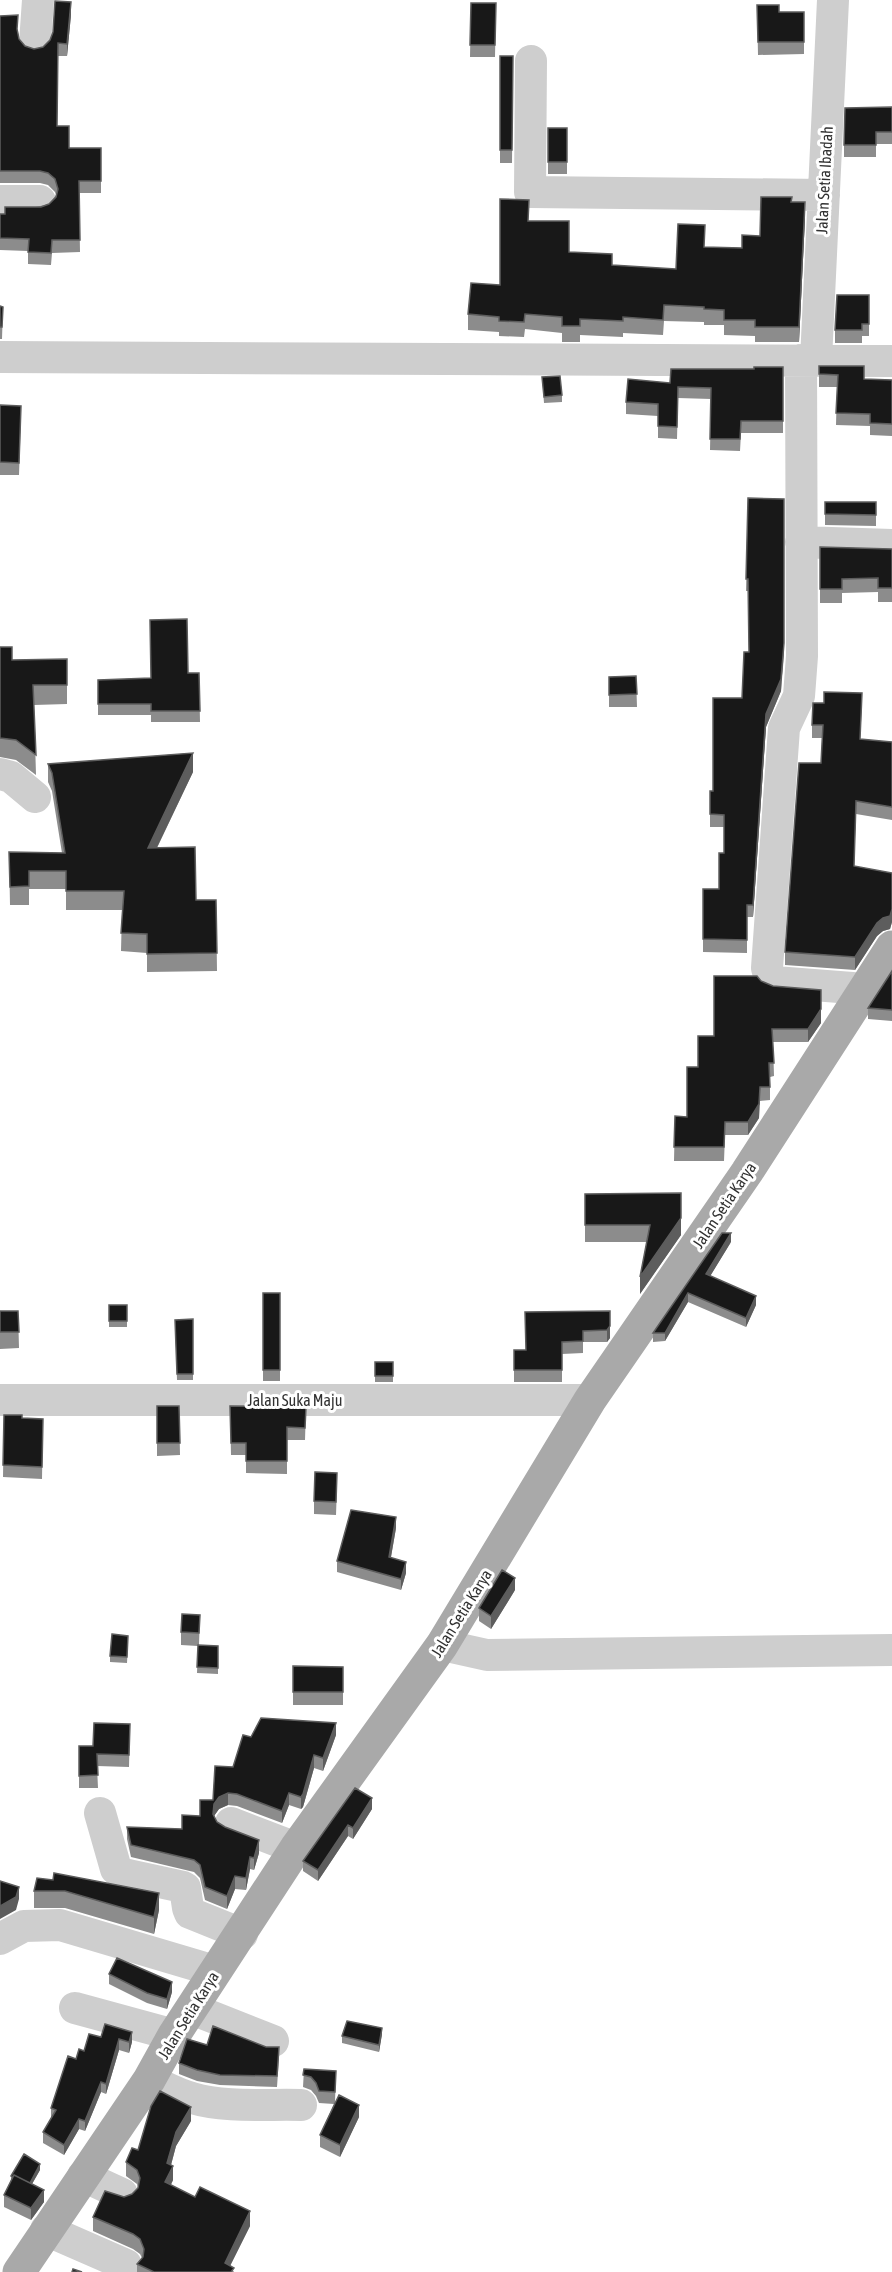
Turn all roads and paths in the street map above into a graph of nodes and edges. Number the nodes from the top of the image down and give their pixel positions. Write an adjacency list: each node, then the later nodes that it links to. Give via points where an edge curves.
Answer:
1 (38, 0): 3 (street)
2 (833, 0): 5 (street, Jalan Setia Ibadah)
3 (35, 43)
4 (531, 61): 5 (street, via 530,192)
5 (824, 195): 9 (street, Jalan Setia Ibadah)
6 (0, 201): 7 (street)
7 (40, 201)
8 (0, 357): 9 (street)
9 (808, 360): 10 (street); 11 (street, Jalan Setia Ibadah)
10 (892, 361)
11 (801, 542): 12 (street); 16 (street, Jalan Setia Ibadah, via 799,696 784,728 767,968 775,982)
12 (892, 545)
13 (0, 774): 14 (street, via 11,777)
14 (35, 797)
15 (892, 947): 16 (main road, Jalan Setia Karya)
16 (865, 989): 18 (main road, Jalan Setia Karya, via 747,1172)
17 (0, 1400): 18 (street, Jalan Suka Maju)
18 (590, 1400): 19 (main road, Jalan Setia Karya)
19 (466, 1650): 20 (street); 23 (main road, Jalan Setia Karya)
20 (892, 1650)
21 (100, 1813): 24 (street, via 116,1869 185,1888 190,1913)
22 (231, 1823): 23 (street)
23 (296, 1848): 24 (main road, Jalan Setia Karya)
24 (242, 1934): 26 (main road, Jalan Setia Karya)
25 (0, 1939): 26 (street, via 24,1926 60,1925)
26 (215, 1971): 28 (main road, Jalan Setia Karya)
27 (75, 2008): 29 (street)
28 (192, 2009): 29 (main road, Jalan Setia Karya); 30 (street)
29 (174, 2035): 31 (main road, Jalan Setia Karya)
30 (273, 2041)
31 (149, 2079): 32 (street, via 200,2100); 33 (main road, Jalan Setia Karya)
32 (301, 2104)
33 (83, 2176): 34 (street); 35 (main road, Jalan Setia Karya)
34 (122, 2194)
35 (46, 2230): 36 (street); 37 (main road, Jalan Setia Karya)
36 (126, 2265)
37 (19, 2272)

